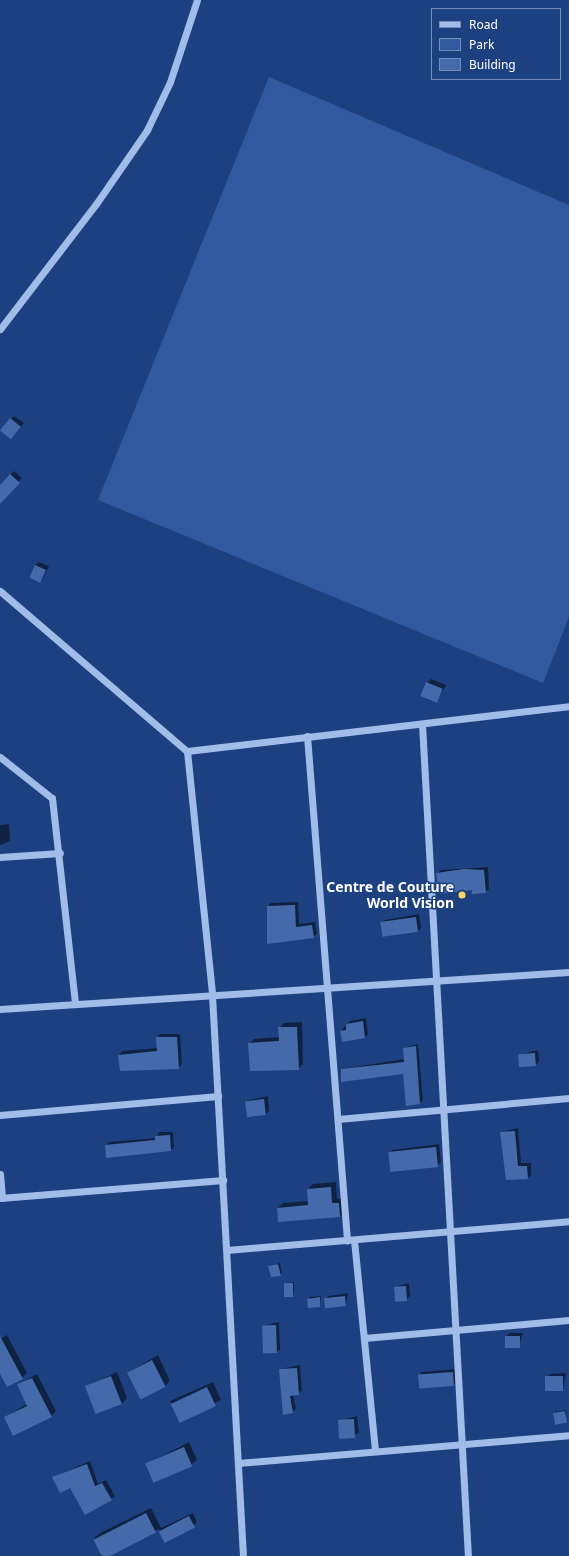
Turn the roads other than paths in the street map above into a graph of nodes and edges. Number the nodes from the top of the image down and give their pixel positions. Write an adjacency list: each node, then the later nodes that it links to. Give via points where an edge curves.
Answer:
1 (197, 0): 2 (street, via 170,82 147,130 96,204)
2 (0, 329)
3 (0, 591): 7 (street)
4 (569, 706): 5 (street)
5 (422, 724): 6 (street); 12 (street)
6 (308, 736): 7 (street); 13 (street)
7 (187, 751): 14 (street)
8 (0, 757): 9 (street, via 52,798)
9 (60, 852): 10 (street); 15 (street)
10 (0, 857)
11 (569, 972): 12 (street)
12 (436, 981): 13 (street); 19 (street)
13 (327, 988): 14 (street); 21 (street)
14 (212, 995): 15 (street); 17 (street)
15 (75, 1004): 16 (street)
16 (0, 1009)
17 (218, 1096): 20 (street); 23 (street)
18 (569, 1098): 19 (street)
19 (443, 1109): 21 (street); 26 (street)
20 (0, 1115)
21 (338, 1119): 27 (street)
22 (0, 1174): 24 (street)
23 (223, 1180): 24 (street); 28 (street)
24 (1, 1198)
25 (569, 1221): 26 (street)
26 (450, 1231): 27 (street); 30 (street)
27 (351, 1240): 28 (street); 31 (street)
28 (226, 1250): 35 (street)
29 (569, 1320): 30 (street)
30 (456, 1330): 31 (street); 33 (street)
31 (364, 1338): 34 (street)
32 (569, 1435): 33 (street)
33 (462, 1444): 34 (street); 37 (street)
34 (375, 1450): 35 (street)
35 (238, 1463): 36 (street)
36 (243, 1556)
37 (468, 1556)

